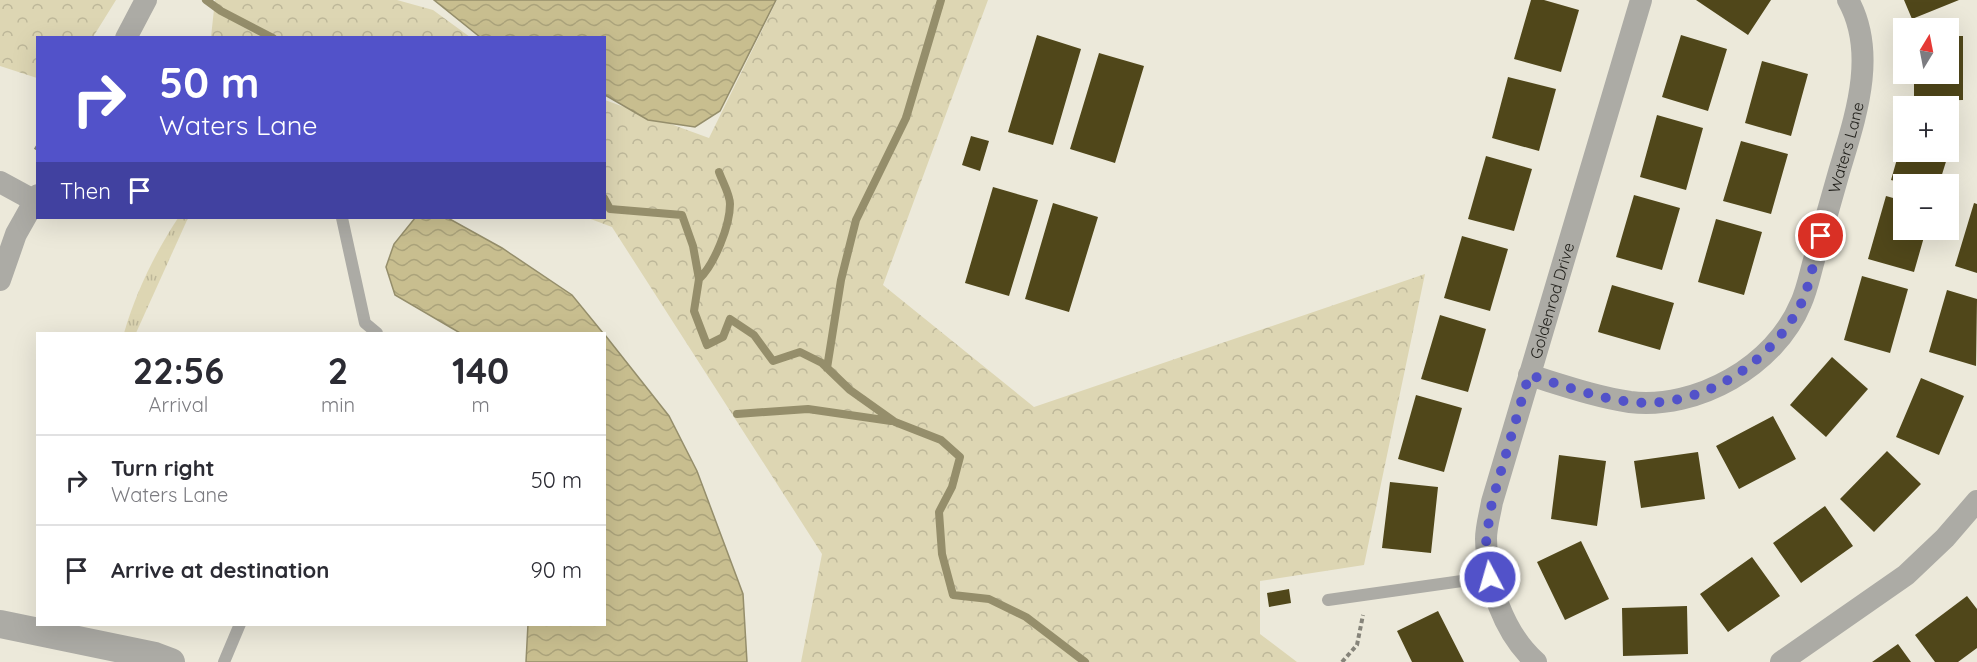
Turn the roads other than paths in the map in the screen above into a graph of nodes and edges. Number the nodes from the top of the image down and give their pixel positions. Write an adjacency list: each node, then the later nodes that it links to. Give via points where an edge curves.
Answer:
1 (146, 0): 4 (street)
2 (1641, 0): 10 (street, Goldenrod Drive)
3 (1848, 0): 10 (street, Waters Lane, via 1862,45 1862,80 1854,122 1801,304 1782,334 1755,363 1724,384 1686,397 1632,402)
4 (127, 36)
5 (0, 182): 6 (street)
6 (36, 198): 8 (street, via 16,234)
7 (342, 219): 9 (lane, via 365,323)
8 (0, 280)
9 (376, 332)
10 (1529, 375): 12 (street, Goldenrod Drive, via 1492,502 1486,539)
11 (1977, 501): 19 (street, via 1906,575)
12 (1490, 577): 13 (lane); 18 (street, Goldenrod Drive, via 1501,611 1523,650)
13 (1328, 600)
14 (0, 624): 16 (street)
15 (239, 626): 17 (lane)
16 (171, 662)
17 (224, 662)
18 (1536, 662)
19 (1781, 662)

